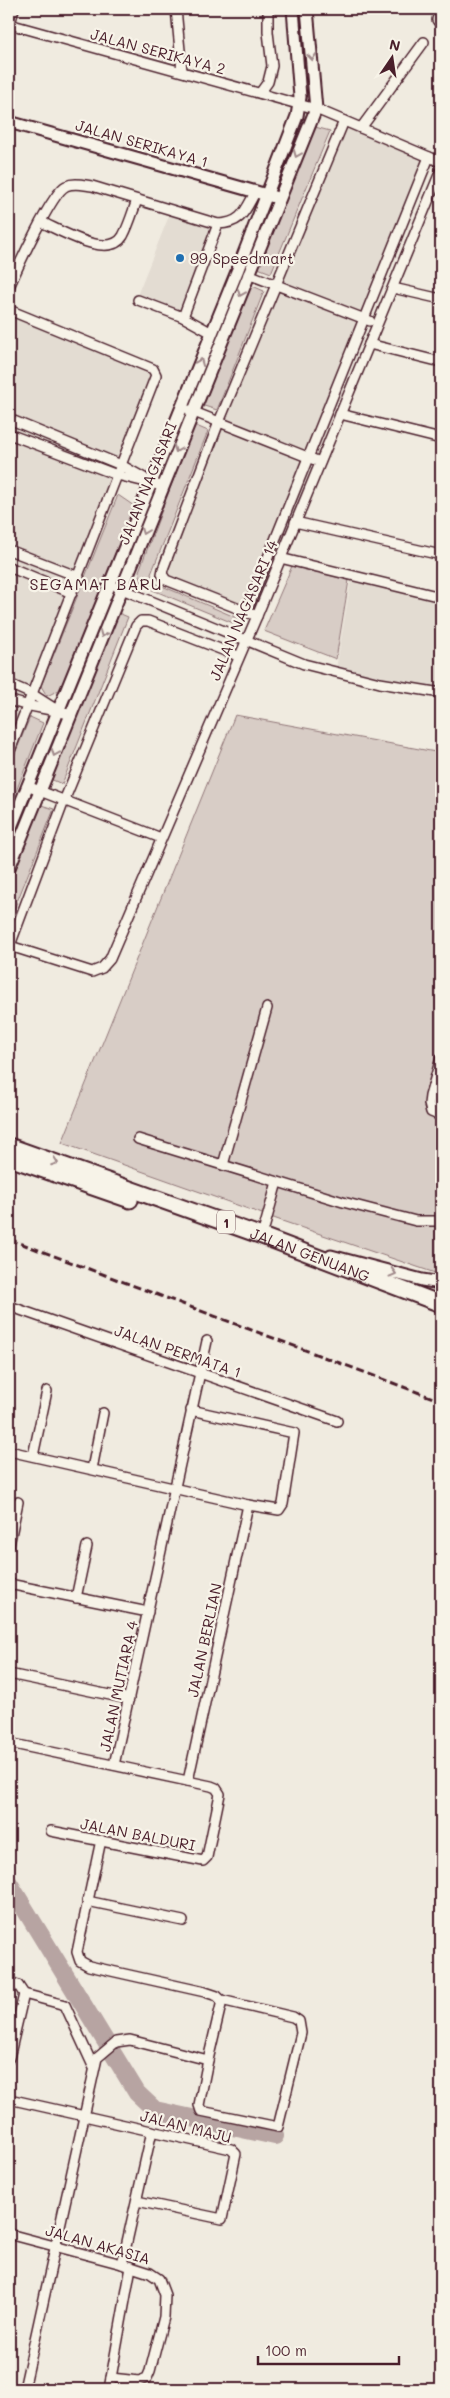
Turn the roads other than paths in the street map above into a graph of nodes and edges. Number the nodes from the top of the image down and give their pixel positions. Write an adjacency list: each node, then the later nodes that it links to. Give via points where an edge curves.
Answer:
1 (14, 9): 7 (street)
2 (176, 9): 10 (street)
3 (268, 9): 11 (street, via 272,66 268,82)
4 (293, 9): 12 (street)
5 (307, 9): 13 (street, one-way to 13)
6 (440, 9): 8 (street, via 437,20)
7 (9, 24): 10 (street, JALAN SERIKAYA 2)
8 (441, 25)
9 (424, 42): 16 (street)
10 (182, 71): 11 (street, JALAN SERIKAYA 2)
11 (260, 92): 12 (street, JALAN SERIKAYA 2)
12 (300, 104): 13 (street, JALAN SERIKAYA 2); 21 (street, JALAN NAGASARI)
13 (316, 109): 14 (street, JALAN SERIKAYA 2); 21 (street, JALAN NAGASARI, one-way to 21)
14 (344, 121): 16 (street, JALAN SERIKAYA 2); 26 (street)
15 (9, 122): 20 (street, JALAN SERIKAYA 1)
16 (361, 128): 17 (street, JALAN SERIKAYA 2)
17 (429, 158): 18 (street, JALAN SERIKAYA 2); 33 (street, JALAN NAGASARI 14)
18 (441, 162)
19 (441, 170): 28 (street, JALAN NAGASARI 14)
20 (256, 191): 21 (street, JALAN SERIKAYA 1); 24 (street, via 235,222)
21 (273, 196): 25 (street, JALAN NAGASARI); 35 (street, JALAN NAGASARI)
22 (137, 200): 23 (street, via 92,186 71,184 59,191); 23 (street, via 123,237 108,246 84,241); 24 (street)
23 (41, 222): 27 (street)
24 (218, 224): 32 (street)
25 (248, 274): 26 (street); 38 (street, JALAN NAGASARI, one-way to 38)
26 (276, 285): 33 (street); 41 (street)
27 (9, 286)
28 (393, 288): 29 (street); 34 (street, JALAN NAGASARI 14)
29 (441, 299)
30 (138, 300): 32 (street)
31 (9, 310): 46 (street, via 156,372)
32 (183, 317): 35 (street)
33 (365, 319): 34 (street); 44 (street, JALAN NAGASARI 14)
34 (378, 324): 36 (street, JALAN NAGASARI 14)
35 (212, 333): 38 (street, JALAN NAGASARI, one-way to 35)
36 (369, 344): 37 (street); 39 (street, JALAN NAGASARI 14)
37 (441, 362)
38 (187, 409): 41 (street); 48 (street, JALAN NAGASARI)
39 (340, 414): 43 (street); 45 (street, JALAN NAGASARI 14)
40 (9, 419): 46 (street)
41 (219, 422): 44 (street); 59 (street, via 162,574 166,580)
42 (9, 434): 47 (street)
43 (441, 439)
44 (308, 458): 45 (street); 59 (street, JALAN NAGASARI 14)
45 (320, 462): 49 (street, JALAN NAGASARI 14)
46 (121, 465): 47 (street); 48 (street)
47 (117, 475): 48 (street); 54 (street)
48 (156, 484): 55 (street, JALAN NAGASARI); 56 (street, JALAN NAGASARI, one-way to 56)
49 (295, 522): 51 (street); 52 (street, JALAN NAGASARI 14)
50 (9, 550): 54 (street)
51 (441, 555)
52 (280, 558): 58 (street); 60 (street, JALAN NAGASARI 14)
53 (9, 568): 57 (street)
54 (79, 577): 57 (street)
55 (110, 585): 56 (street); 68 (street, JALAN NAGASARI)
56 (122, 589): 61 (street); 69 (street, JALAN NAGASARI, one-way to 69)
57 (72, 593): 65 (street)
58 (441, 597)
59 (246, 612): 60 (street)
60 (256, 616): 61 (street, JALAN NAGASARI 14)
61 (244, 640): 62 (street, JALAN NAGASARI 14); 64 (street, via 329,671)
62 (238, 656): 73 (street, via 141,621 134,629); 75 (street, JALAN NAGASARI 14)
63 (9, 684): 65 (street)
64 (441, 693)
65 (32, 694): 67 (street); 68 (street)
66 (9, 700): 67 (street)
67 (27, 707): 68 (street); 70 (street)
68 (59, 711): 69 (street); 71 (street, JALAN NAGASARI)
69 (71, 715): 72 (street, JALAN NAGASARI, one-way to 72)
70 (9, 754)
71 (27, 786): 72 (street); 74 (street, JALAN NAGASARI)
72 (39, 791): 73 (street); 76 (street, JALAN NAGASARI)
73 (64, 801): 75 (street); 77 (street)
74 (9, 832)
75 (161, 838): 77 (street, JALAN NAGASARI 14, via 110,958 102,968 92,972)
76 (9, 868)
77 (9, 947)
78 (267, 1008): 84 (street)
79 (441, 1058): 80 (street, via 429,1104 431,1112)
80 (441, 1116)
81 (138, 1139): 84 (street)
82 (9, 1146): 89 (highway, JALAN GENUANG / 1, one-way to 89)
83 (9, 1158): 86 (highway, JALAN GENUANG / 1)
84 (223, 1165): 87 (street)
85 (9, 1166): 86 (highway)
86 (69, 1179): 93 (highway, JALAN GENUANG / 1, via 267,1247)
87 (277, 1182): 88 (street, via 416,1221); 89 (street)
88 (441, 1221)
89 (262, 1236): 90 (street, one-way to 90); 91 (highway, JALAN GENUANG / 1)
90 (441, 1283)
91 (441, 1304)
92 (9, 1306): 95 (street, JALAN PERMATA 1)
93 (441, 1314)
94 (207, 1341): 95 (street, JALAN MUTIARA 4)
95 (200, 1373): 97 (street, JALAN MUTIARA 4); 99 (street, JALAN PERMATA 1)
96 (46, 1391): 101 (street)
97 (191, 1410): 103 (street, JALAN MUTIARA 4); 105 (street, via 294,1433 281,1507 276,1510)
98 (103, 1413): 102 (street)
99 (337, 1421)
100 (9, 1451): 101 (street)
101 (33, 1456): 102 (street)
102 (92, 1469): 103 (street)
103 (174, 1487): 105 (street); 110 (street, JALAN MUTIARA 4)
104 (18, 1502): 106 (street)
105 (248, 1505): 115 (street, JALAN BERLIAN)
106 (9, 1545)
107 (87, 1546): 109 (street)
108 (9, 1584): 109 (street, JALAN MUTIARA 4)
109 (76, 1598): 110 (street, JALAN MUTIARA 4)
110 (148, 1612): 112 (street, JALAN MUTIARA 4)
111 (9, 1674): 112 (street)
112 (129, 1699): 114 (street, JALAN MUTIARA 4)
113 (9, 1743): 114 (street)
114 (114, 1765): 115 (street)
115 (188, 1781): 117 (street, JALAN BALDURI, via 216,1788 220,1794 205,1861)
116 (51, 1831): 117 (street, JALAN BALDURI)
117 (101, 1840): 118 (street)
118 (87, 1901): 119 (street); 122 (street, via 76,1952 83,1964 187,1986 218,1996)
119 (183, 1921)
120 (9, 1982): 121 (street, via 18,1985)
121 (24, 1994): 123 (street); 125 (street, via 66,2005)
122 (221, 2000): 124 (street); 124 (street, via 293,2017 298,2021 301,2033 281,2124 278,2127 201,2110 199,2105)
123 (9, 2058)
124 (208, 2060): 125 (street, via 134,2041 116,2042 96,2058)
125 (93, 2066): 127 (street)
126 (9, 2099): 127 (street, JALAN MAJU)
127 (84, 2115): 128 (street, JALAN MAJU); 131 (street)
128 (152, 2131): 129 (street); 129 (street, JALAN MAJU, via 234,2151 236,2157 224,2216 219,2219)
129 (137, 2201): 132 (street)
130 (9, 2234): 131 (street, JALAN AKASIA)
131 (55, 2246): 132 (street, JALAN AKASIA); 134 (street)
132 (127, 2265): 133 (street); 133 (street, JALAN AKASIA, via 159,2279 165,2295 164,2317 146,2378 139,2381)
133 (111, 2378): 135 (street)
134 (24, 2389)
135 (108, 2389)

